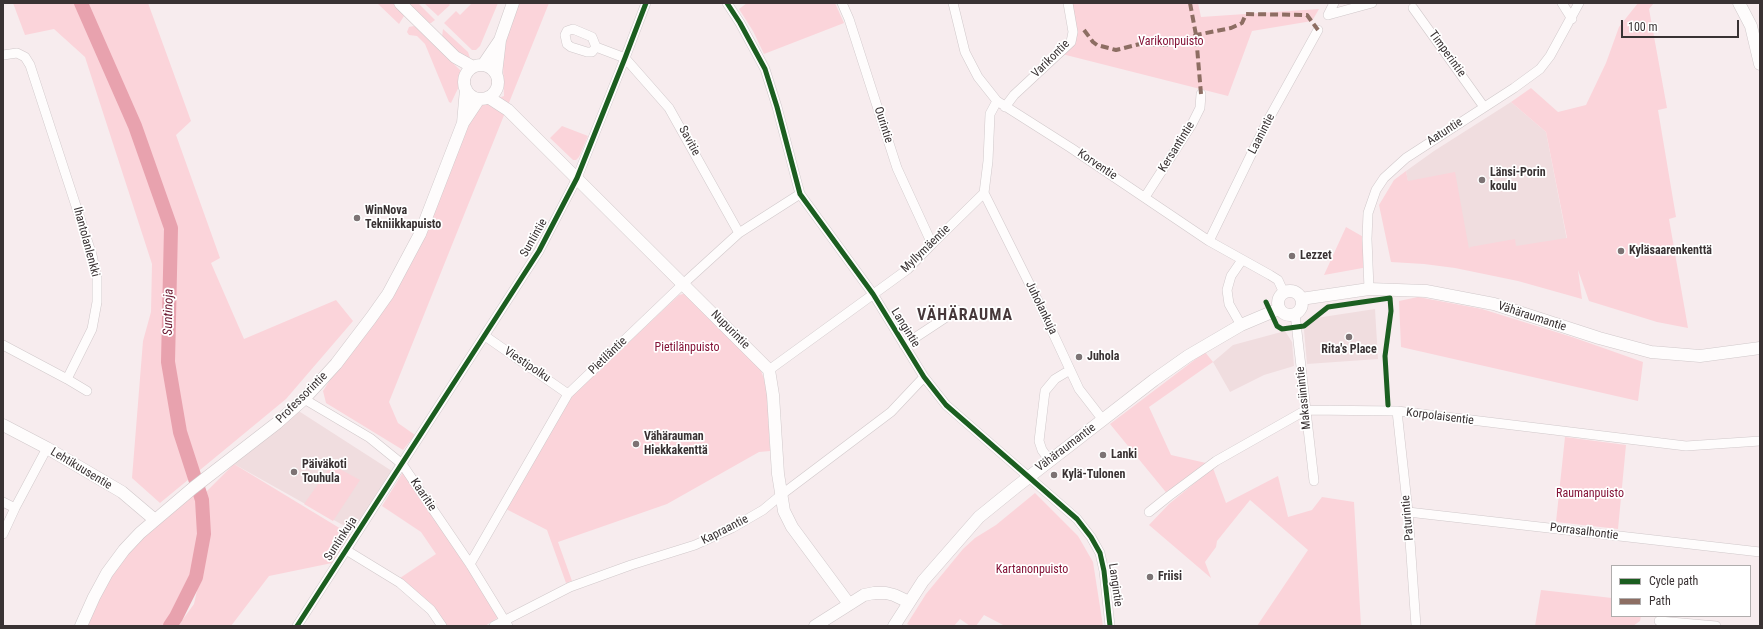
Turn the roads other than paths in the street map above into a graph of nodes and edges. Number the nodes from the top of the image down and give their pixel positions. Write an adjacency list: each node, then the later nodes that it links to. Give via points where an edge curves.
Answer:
1 (400, 3): 21 (main road, via 455,57)
2 (513, 3): 16 (main road)
3 (646, 3): 19 (street, Suntintie)
4 (727, 3): 34 (street, Langintie, via 765,69)
5 (842, 3): 38 (street, Ourintie, via 897,168)
6 (953, 3): 27 (street, Korventie, via 965,52 978,77)
7 (1068, 3): 28 (street, Varikontie, via 1073,32 1071,42 1014,95)
8 (1334, 3): 9 (street, via 1328,15)
9 (1372, 3)
10 (1562, 3): 14 (street)
11 (1580, 3): 14 (street, Aatuntie)
12 (1739, 3): 20 (main road, via 1751,26)
13 (1413, 8): 29 (street, Timperintie)
14 (1572, 18): 29 (street, Aatuntie, via 1540,69)
15 (1318, 30): 37 (street, Laanintie, via 1267,122)
16 (500, 40): 21 (main road); 22 (main road)
17 (596, 47): 19 (street)
18 (3, 55): 56 (street, Ihantolanlenkki, via 17,53 25,57 30,65 90,247 95,270 98,302 92,329)
19 (626, 58): 32 (street, Suntintie); 36 (street, Savitie, via 669,108)
20 (1760, 64)
21 (474, 69): 22 (main road, via 491,68); 24 (main road, via 464,83)
22 (496, 74): 23 (main road)
23 (497, 88): 26 (main road); 30 (main road, Nupurintie)
24 (466, 90): 26 (main road, via 471,96); 31 (main road, Professorintie)
25 (1201, 94): 35 (street, Kersantintie, via 1200,108 1192,124)
26 (484, 98): 30 (main road, Nupurintie); 31 (main road, Professorintie)
27 (997, 101): 28 (street, Korventie); 33 (street, via 990,114)
28 (1005, 107): 35 (street, Korventie)
29 (1484, 107): 41 (street, Aatuntie, via 1406,158 1384,178 1376,190 1367,224)
30 (508, 110): 32 (main road, Nupurintie)
31 (463, 123): 59 (main road, Professorintie, via 420,234 405,264 371,318 336,364)
32 (577, 178): 40 (main road, Nupurintie); 49 (street, Suntintie, via 539,251)
33 (984, 193): 38 (street, Myllymäentie); 54 (street, Juholankuja)
34 (800, 194): 36 (street, Pietiläntie); 43 (street, Langintie)
35 (1145, 197): 37 (street, Korventie)
36 (739, 233): 40 (street, Pietiläntie)
37 (1209, 240): 39 (street, Korventie)
38 (932, 244): 43 (street, Myllymäentie, via 908,269)
39 (1242, 260): 42 (street, Korventie, via 1278,280); 48 (street, via 1231,276 1227,290 1229,304)
40 (683, 284): 53 (main road, Nupurintie); 58 (street, Pietiläntie)
41 (1369, 289): 44 (main road, Vähäraumantie); 52 (main road, Vähäraumantie, via 1426,291 1494,304 1651,352 1700,356)
42 (1284, 293): 44 (main road, via 1295,292); 45 (main road, via 1278,300)
43 (873, 294): 51 (street, Langintie); 53 (street, Myllymäentie)
44 (1301, 299): 47 (main road, via 1301,308)
45 (1279, 309): 47 (main road, via 1286,315); 48 (main road, Vähäraumantie)
46 (957, 310): 51 (street)
47 (1295, 314): 60 (street, Makasiinintie)
48 (1241, 325): 62 (main road, Vähäraumantie, via 1188,356)
49 (485, 336): 58 (street, Viestipolku); 67 (street, Suntintie)
50 (3, 345): 56 (street)
51 (904, 345): 55 (street, Langintie)
52 (1760, 348)
53 (769, 370): 70 (main road)
54 (1070, 370): 62 (street, Juholankuja, via 1079,389); 66 (street, via 1055,379 1045,391 1039,440)
55 (924, 377): 68 (street, Langintie, via 946,405); 70 (street, Kapraantie, via 891,412)
56 (67, 379): 57 (street)
57 (87, 391)
58 (568, 394): 79 (street, Pietiläntie)
59 (304, 399): 67 (street, Kaaritie, via 370,438); 75 (main road, Professorintie)
60 (1306, 410): 61 (street, Korpolaisentie); 69 (street, Makasiinintie); 73 (street, via 1216,461)
61 (1397, 411): 64 (street, Korpolaisentie, via 1686,446); 74 (street, Paturintie)
62 (1103, 420): 66 (main road, Vähäraumantie)
63 (3, 425): 65 (main road, Lehtikuusentie)
64 (1760, 441)
65 (47, 448): 72 (street); 75 (main road, Lehtikuusentie, via 122,492)
66 (1050, 461): 68 (main road, Vähäraumantie)
67 (402, 464): 77 (street, Suntinkuja); 79 (street, Kaaritie)
68 (1029, 476): 80 (main road, Vähäraumantie, via 979,517 923,581); 90 (street, Langintie, via 1077,519 1100,553)
69 (1314, 481)
70 (781, 495): 81 (main road, via 784,511 792,527); 83 (street, Kapraantie, via 763,510 732,528 694,545 570,587)
71 (3, 502): 72 (street)
72 (15, 508): 76 (street)
73 (1149, 512)
74 (1408, 512): 78 (street, Porrasalhontie); 91 (street, Paturintie)
75 (155, 520): 84 (main road, Professorintie, via 124,550 94,597)
76 (3, 534)
77 (346, 550): 85 (street, Suntinkuja); 86 (street, via 400,582 431,610)
78 (1760, 552)
79 (470, 564): 83 (street, Kaaritie)
80 (909, 602): 81 (main road, via 886,592 874,592); 89 (main road, Vähäraumantie)
81 (850, 604): 88 (main road)
82 (1658, 621): 92 (street)
83 (506, 623): 87 (street, Kapraantie)
84 (81, 626)
85 (297, 626)
86 (442, 626)
87 (494, 626)
88 (815, 626)
89 (894, 626)
90 (1110, 626)
91 (1416, 626)
92 (1716, 626)

